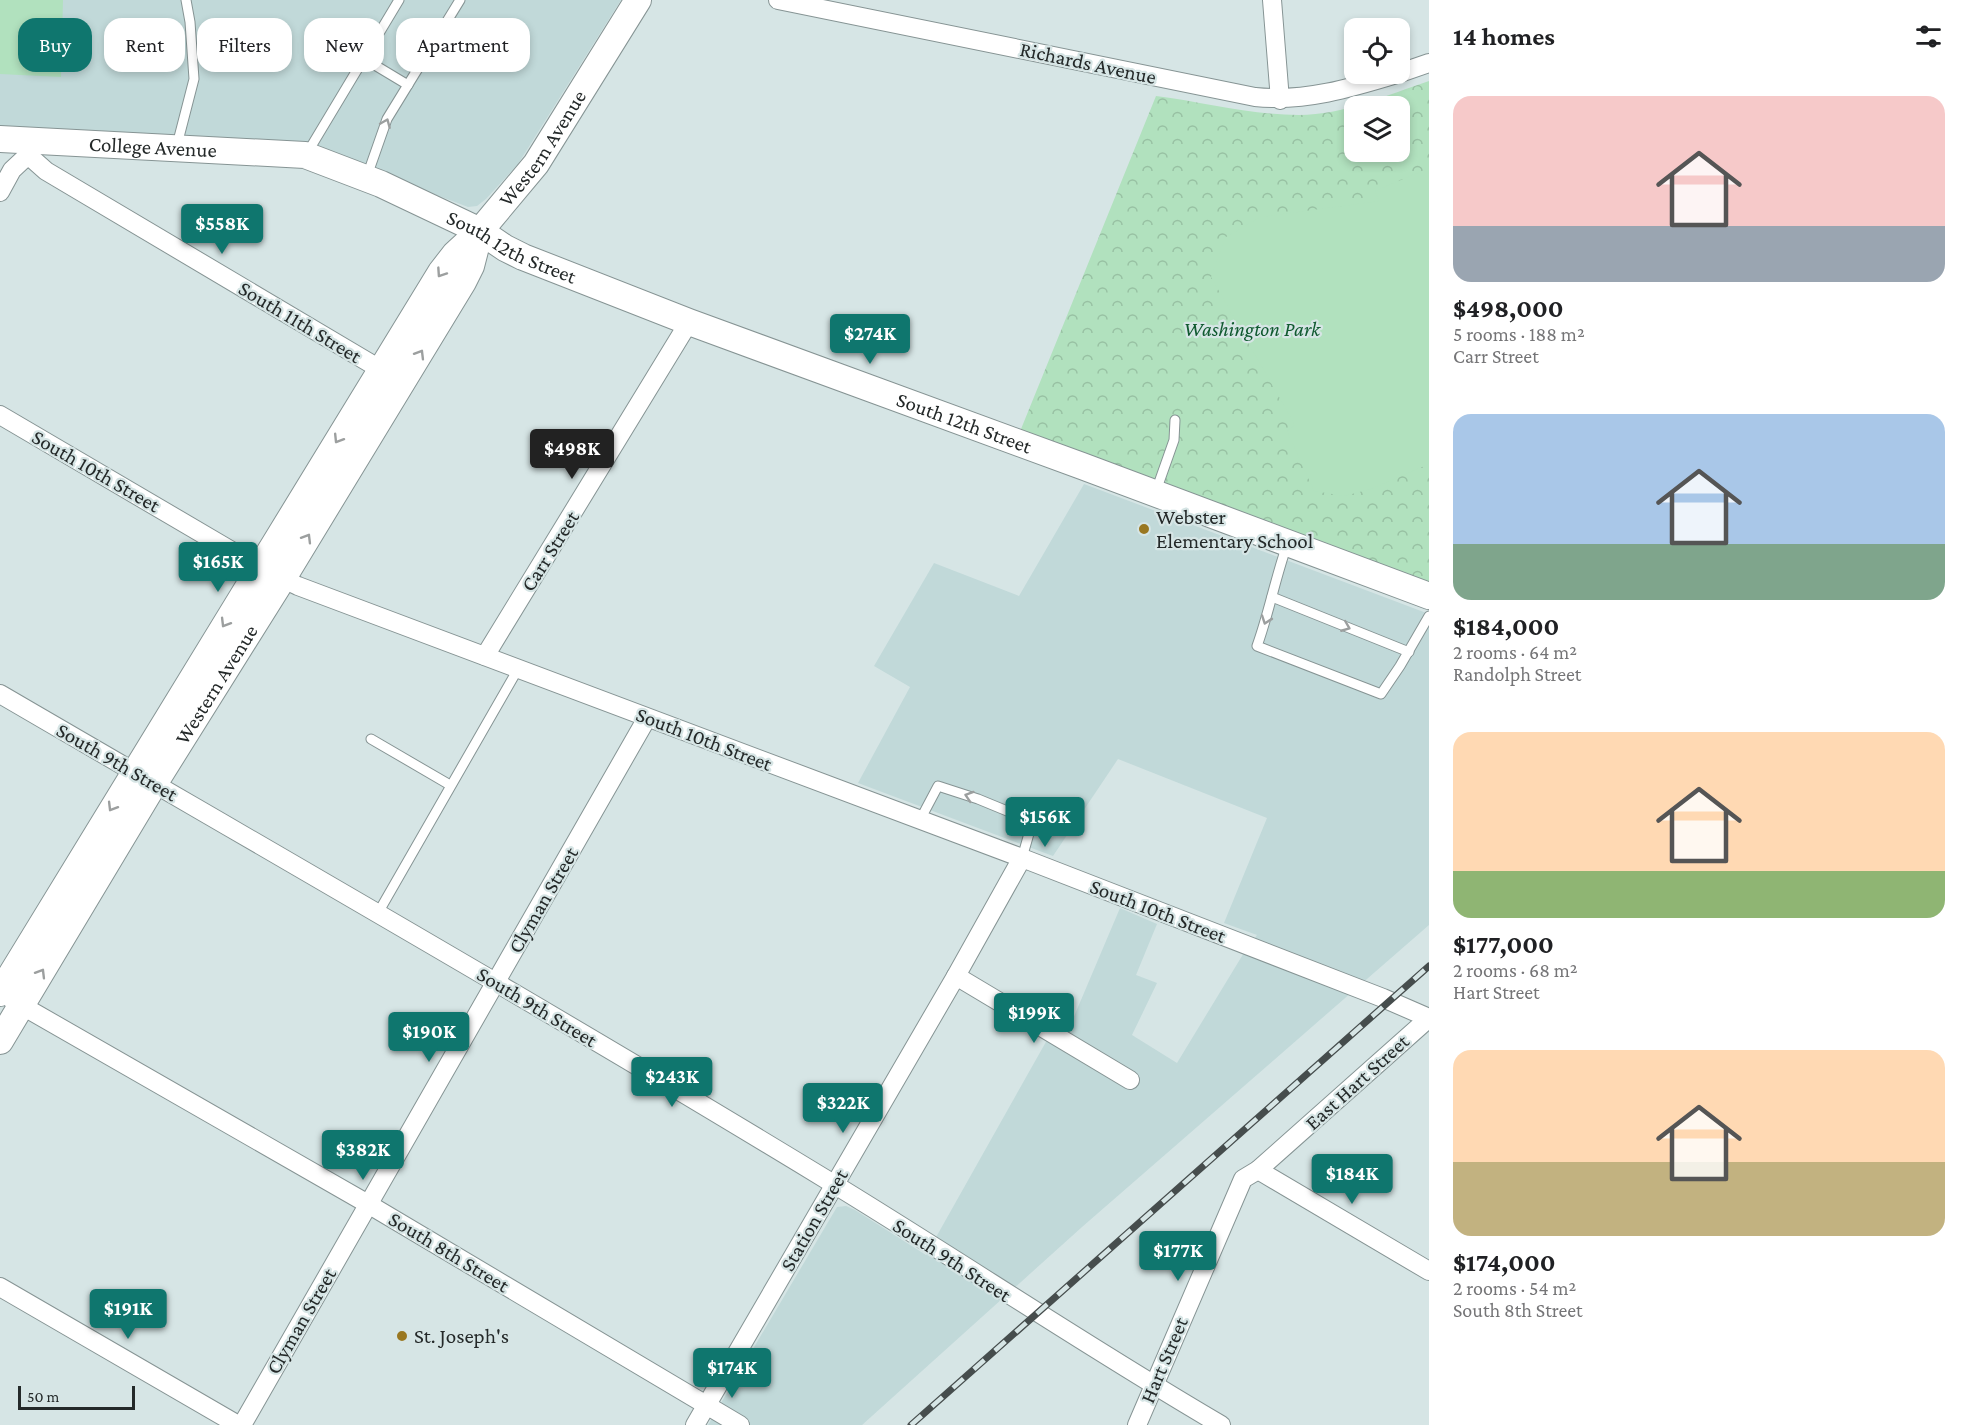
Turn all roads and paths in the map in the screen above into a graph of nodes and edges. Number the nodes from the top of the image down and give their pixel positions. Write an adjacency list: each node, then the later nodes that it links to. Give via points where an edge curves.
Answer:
1 (186, 0): 16 (lane, via 195,79)
2 (399, 0): 7 (lane)
3 (460, 0): 13 (lane)
4 (638, 0): 20 (street, Western Avenue, via 537,164)
5 (778, 0): 14 (street, Richards Avenue)
6 (1272, 0): 14 (street)
7 (384, 24)
8 (1429, 63): 9 (street, Richards Avenue)
9 (1410, 69)
10 (384, 71): 13 (lane)
11 (355, 72): 17 (lane)
12 (1361, 84): 14 (street, Richards Avenue)
13 (408, 85): 18 (lane, one-way to 13, via 387,119)
14 (1280, 100)
15 (17, 144): 16 (street, College Avenue); 19 (street, via 12,170); 22 (street, South 11th Street, via 46,171)
16 (176, 148): 17 (street, College Avenue)
17 (305, 155): 18 (street, South 12th Street)
18 (366, 178): 20 (street, South 12th Street)
19 (0, 192)
20 (480, 231): 21 (street, South 12th Street, via 523,257); 22 (street, Western Avenue, one-way to 22, via 441,272); 23 (street, Western Avenue, one-way to 20, via 463,282)
21 (689, 322): 26 (street, South 12th Street); 34 (street, Carr Street)
22 (380, 369): 23 (street, South 11th Street); 28 (street, Western Avenue, one-way to 28)
23 (402, 382): 29 (street, Western Avenue, one-way to 23)
24 (0, 416): 28 (street, South 10th Street)
25 (1175, 420): 26 (lane, via 1174,440)
26 (1155, 493): 27 (street, South 12th Street)
27 (1287, 543): 30 (street, South 12th Street); 31 (lane)
28 (260, 567): 29 (street, South 10th Street); 39 (street, Western Avenue, one-way to 39)
29 (283, 578): 34 (street, South 10th Street); 39 (street, Western Avenue)
30 (1429, 596)
31 (1272, 597): 33 (lane, one-way to 33); 33 (lane, one-way to 33, via 1257,646 1381,694)
32 (1429, 616): 33 (lane)
33 (1409, 652)
34 (485, 656): 35 (street, South 10th Street)
35 (518, 669): 37 (street, South 10th Street); 40 (lane)
36 (0, 694): 39 (street, South 9th Street)
37 (647, 718): 41 (street, South 10th Street); 45 (street, Clyman Street)
38 (371, 739): 40 (lane)
39 (144, 778): 43 (street, South 9th Street); 46 (street, Western Avenue)
40 (450, 785): 43 (lane)
41 (920, 820): 42 (street, South 10th Street); 42 (lane, one-way to 41, via 1030,830 1012,813 978,799 938,786)
42 (1022, 858): 44 (street, Station Street); 47 (street, South 10th Street)
43 (378, 913): 45 (street, South 9th Street)
44 (956, 976): 49 (street); 51 (street, Station Street)
45 (496, 983): 51 (street, South 9th Street); 52 (street, Clyman Street)
46 (5, 996): 48 (street, Western Avenue); 52 (street, South 8th Street)
47 (1429, 1018): 50 (street, East Hart Street)
48 (0, 1041)
49 (1130, 1080)
50 (1258, 1170): 53 (street); 55 (street, Hart Street, via 1244,1179)
51 (835, 1185): 55 (street, South 9th Street); 56 (street, Station Street)
52 (368, 1204): 56 (street, South 8th Street); 57 (street, Clyman Street)
53 (1429, 1271)
54 (0, 1287): 57 (street)
55 (1153, 1385): 60 (street, Hart Street); 61 (street, South 9th Street)
56 (706, 1404): 58 (street, Station Street); 59 (street, South 8th Street)
57 (240, 1425)
58 (695, 1425)
59 (740, 1425)
60 (1137, 1425)
61 (1221, 1425)

